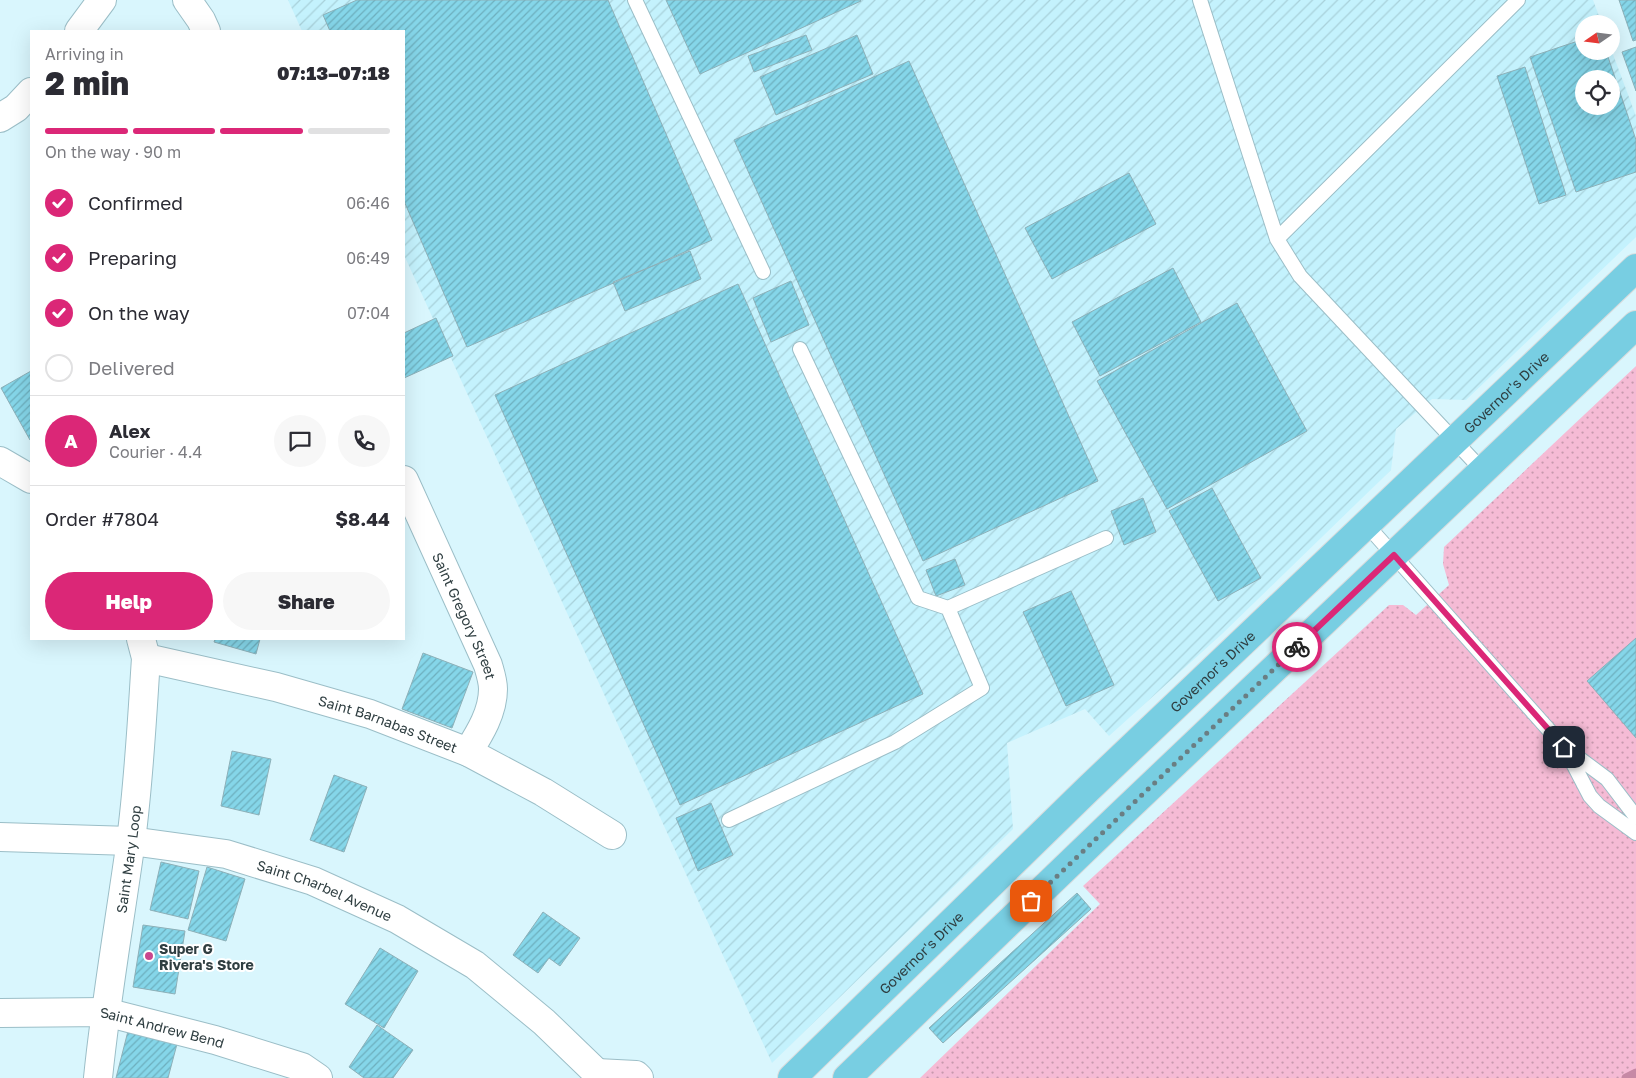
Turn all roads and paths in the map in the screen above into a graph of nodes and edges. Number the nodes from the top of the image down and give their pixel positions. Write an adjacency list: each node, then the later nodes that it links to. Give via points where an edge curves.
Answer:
1 (102, 0): 6 (street)
2 (187, 0): 7 (street)
3 (635, 0): 12 (lane)
4 (1200, 0): 10 (lane)
5 (1518, 0): 10 (lane)
6 (80, 30)
7 (206, 30)
8 (30, 93): 9 (street, via 16,108)
9 (0, 118)
10 (1277, 240): 15 (lane, via 1300,276)
11 (1636, 268): 15 (highway, Governor's Drive)
12 (763, 272)
13 (1636, 324): 17 (highway)
14 (800, 349): 23 (lane, via 918,598)
15 (1455, 440): 17 (lane); 20 (highway, Governor's Drive)
16 (0, 461): 18 (street)
17 (1483, 471): 22 (highway)
18 (30, 478)
19 (406, 490): 26 (street, Saint Gregory Street, via 488,665 493,688 490,707 482,730)
20 (1366, 524): 22 (lane); 39 (highway, Governor's Drive)
21 (1106, 538): 23 (lane)
22 (1394, 555): 25 (lane); 40 (highway)
23 (948, 608): 28 (lane, via 982,688 895,742)
24 (144, 648): 26 (street, Saint Barnabas Street, via 361,711); 32 (street, Saint Mary Loop, via 138,782)
25 (1564, 747): 27 (lane, via 1607,780); 29 (lane, via 1590,796)
26 (468, 752): 30 (street, Saint Barnabas Street, via 543,792)
27 (1636, 817)
28 (729, 820)
29 (1636, 833)
30 (612, 835)
31 (0, 837): 32 (street, Saint Charbel Avenue)
32 (131, 841): 33 (street, Saint Mary Loop); 35 (street, Saint Charbel Avenue, via 226,854 313,881 396,919 476,966 544,1022)
33 (105, 1012): 34 (street, Saint Andrew Bend); 36 (street, Saint Mary Loop); 37 (street, Saint Andrew Bend, via 215,1040 302,1067)
34 (0, 1013)
35 (598, 1076): 38 (street, Saint Charbel Avenue, via 636,1075)
36 (98, 1078)
37 (318, 1078)
38 (639, 1078)
39 (792, 1078)
40 (847, 1078)

